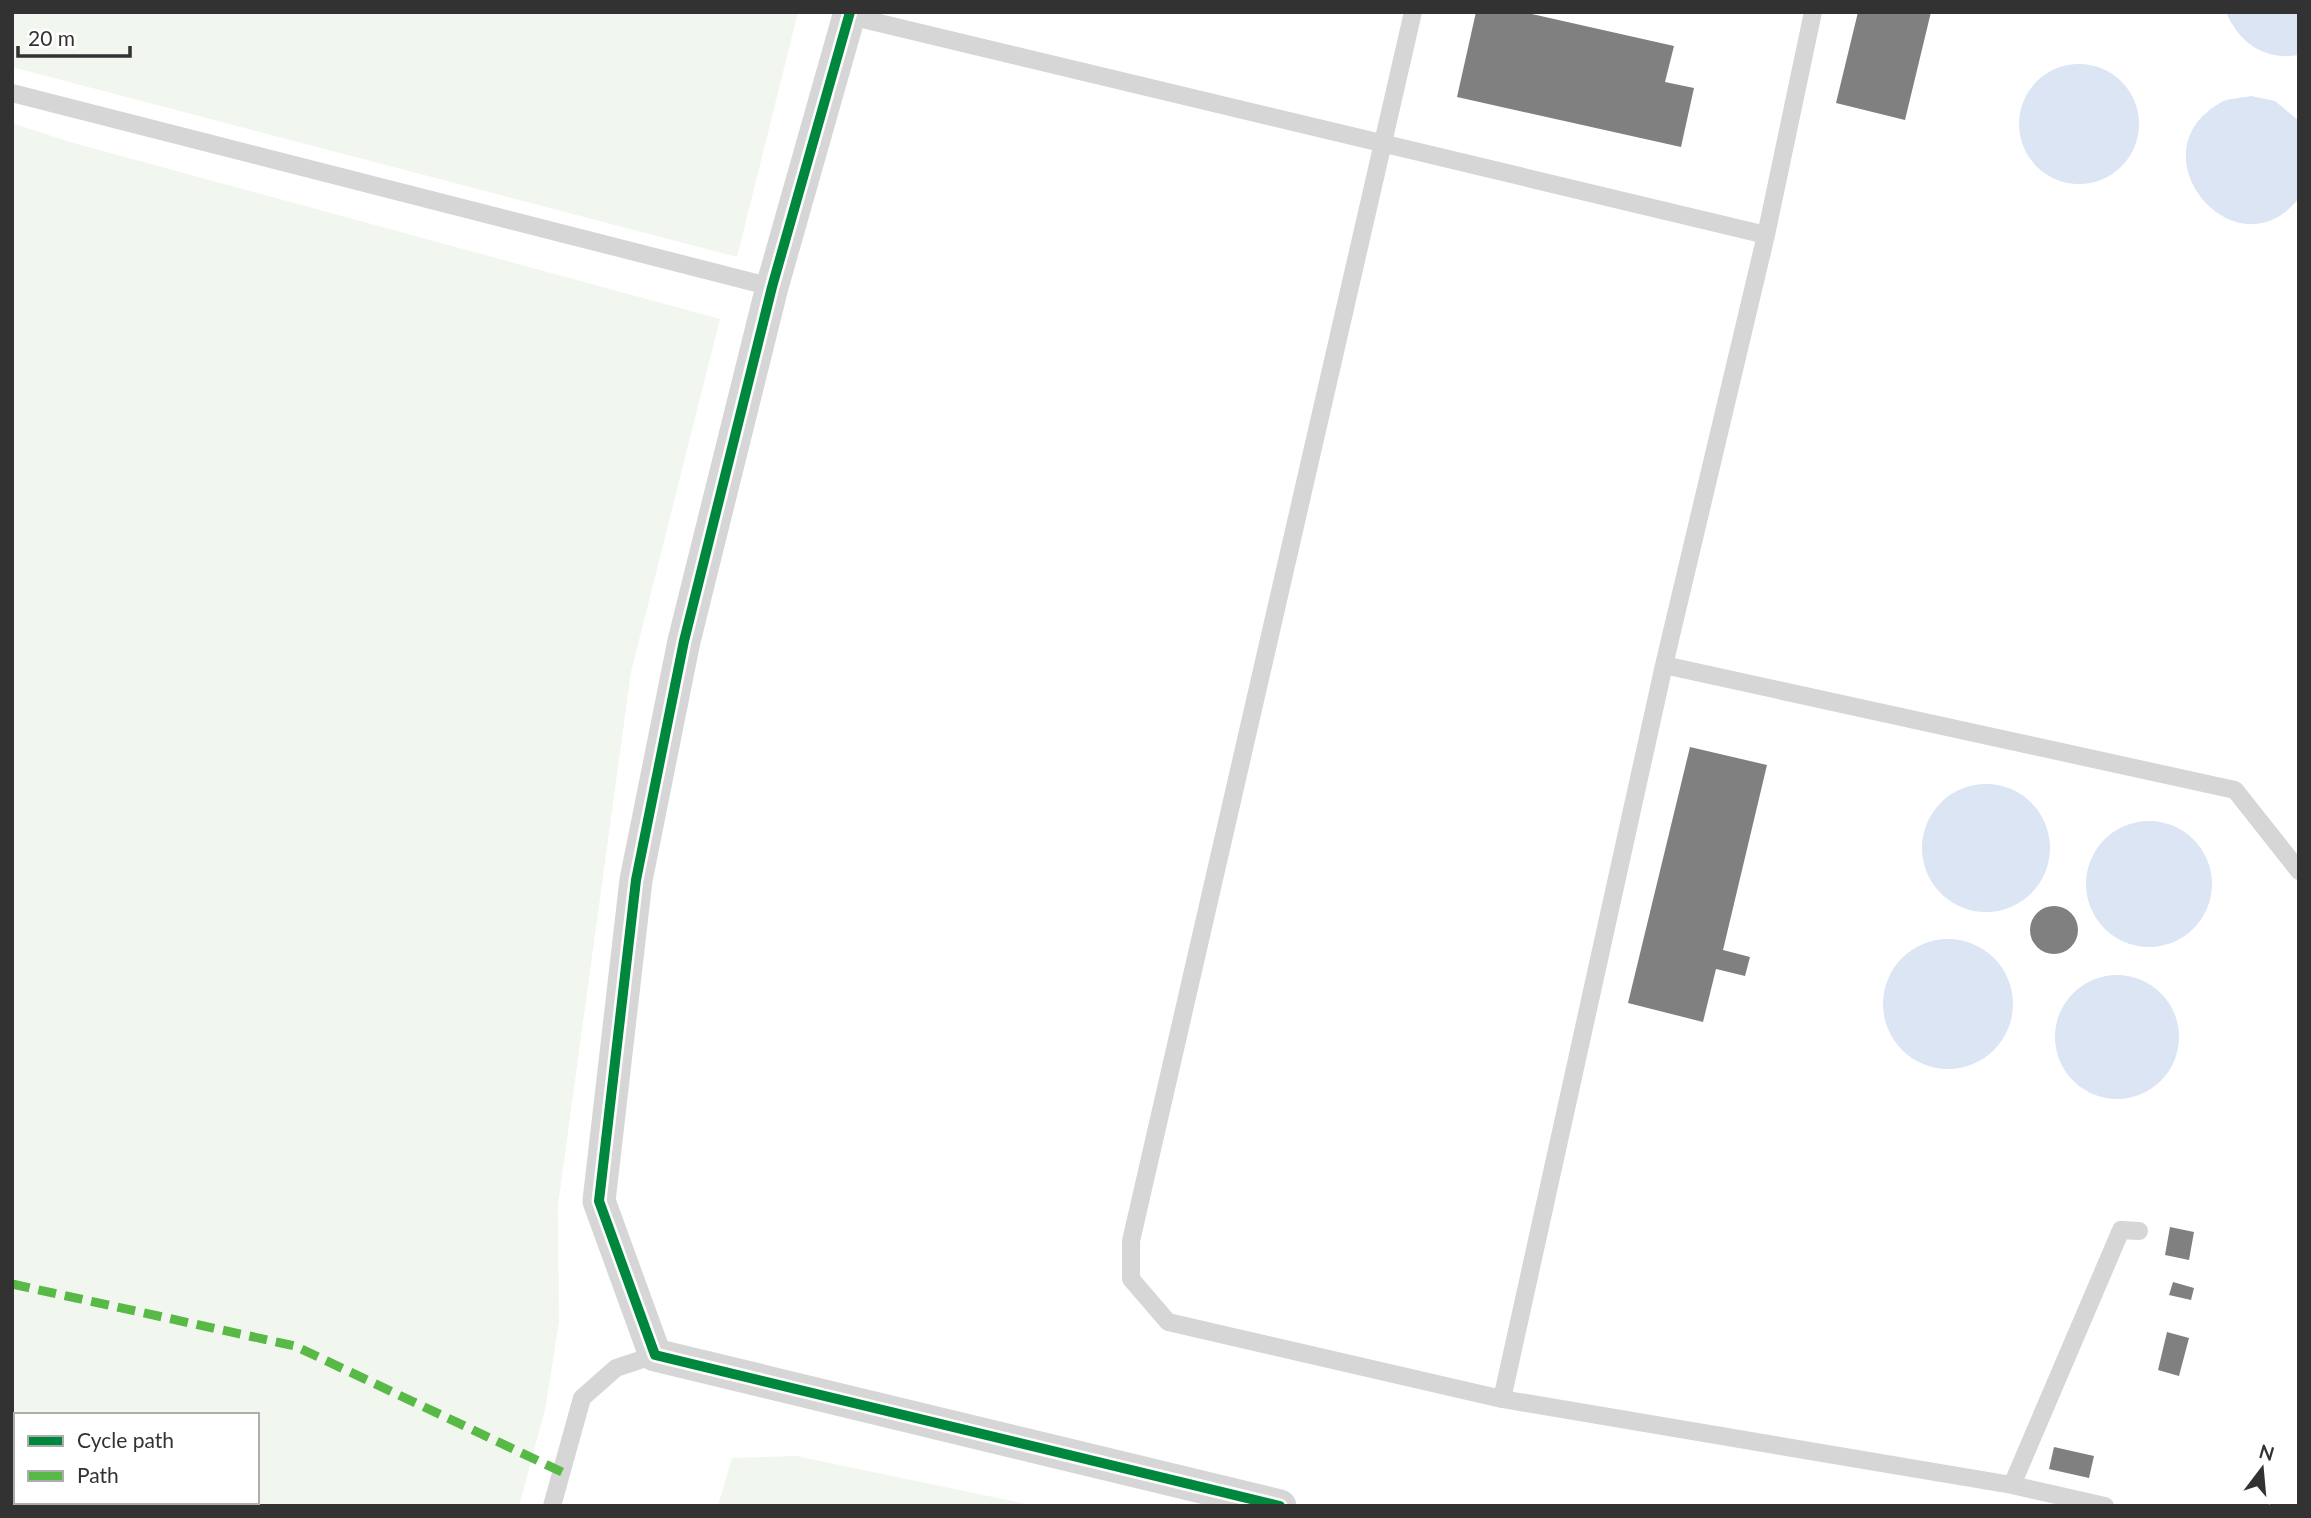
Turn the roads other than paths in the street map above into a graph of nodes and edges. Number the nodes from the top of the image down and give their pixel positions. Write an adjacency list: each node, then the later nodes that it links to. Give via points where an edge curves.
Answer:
1 (1413, 12): 5 (lane)
2 (1813, 12): 6 (lane)
3 (850, 14): 5 (lane); 7 (street)
4 (12, 93): 7 (lane)
5 (1383, 144): 6 (lane); 12 (lane, via 1131,1241 1131,1279 1168,1322)
6 (1766, 235): 8 (lane)
7 (772, 287): 11 (street, via 684,641 636,880 599,1201)
8 (1664, 665): 9 (lane, via 2235,790); 12 (lane)
9 (2299, 871)
10 (2138, 1231): 13 (lane, via 2121,1230)
11 (654, 1355): 14 (street); 15 (lane, via 616,1368 582,1398)
12 (1502, 1399): 13 (lane)
13 (2012, 1485): 16 (lane)
14 (1268, 1504)
15 (552, 1506)
16 (2105, 1506)

